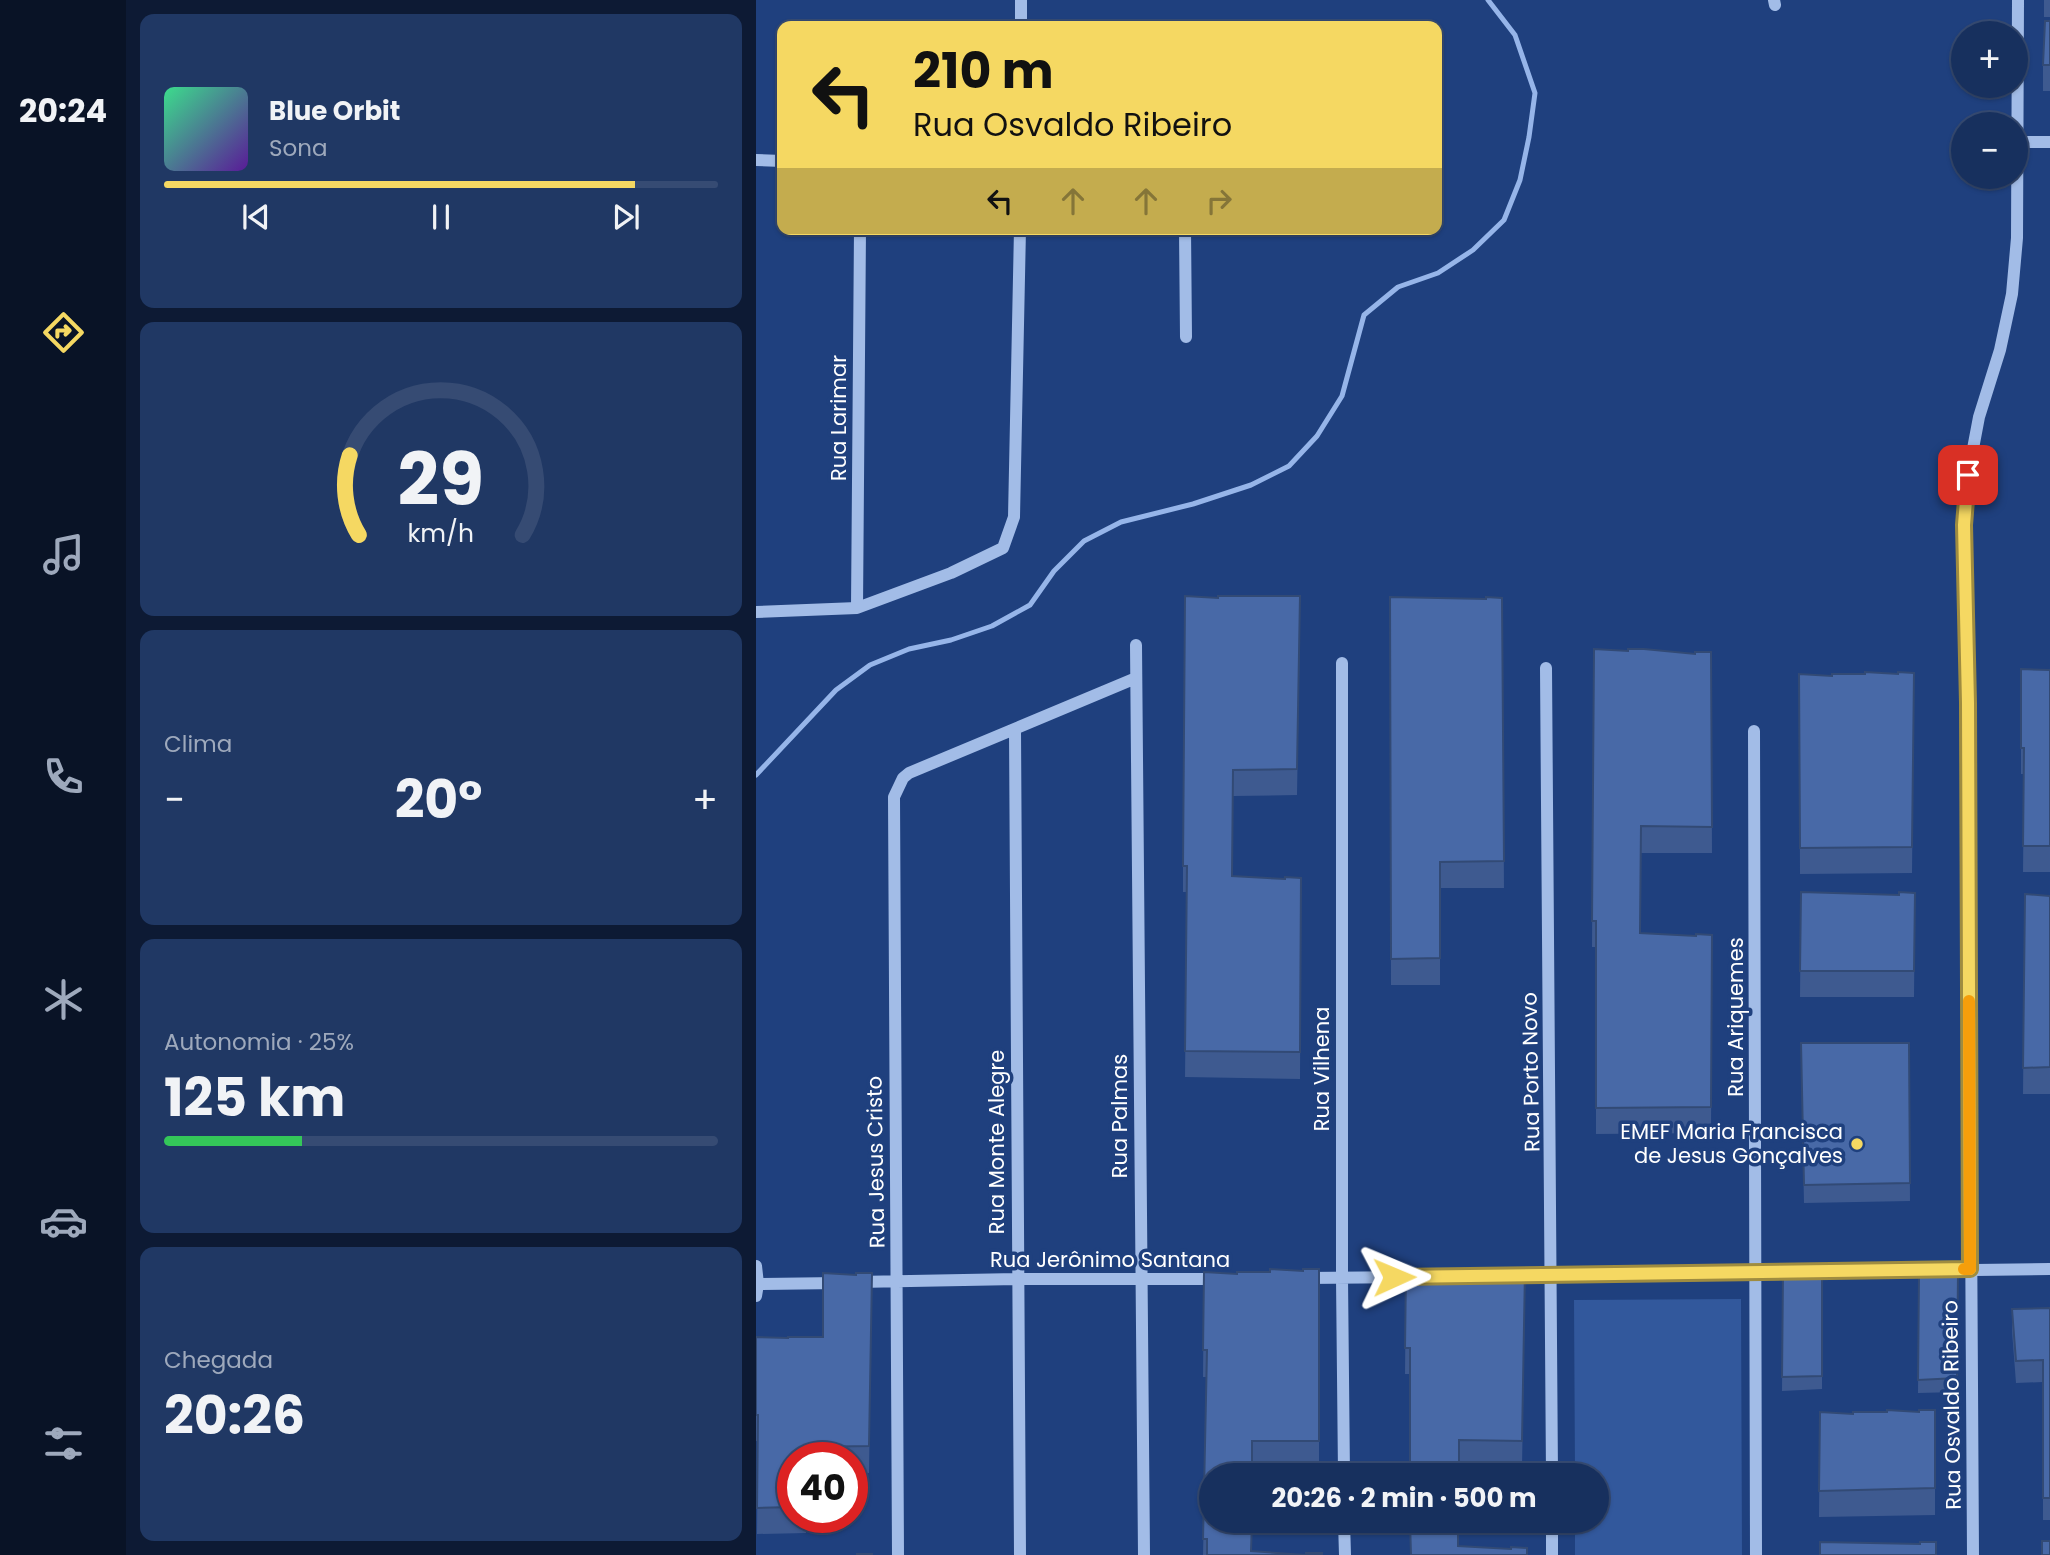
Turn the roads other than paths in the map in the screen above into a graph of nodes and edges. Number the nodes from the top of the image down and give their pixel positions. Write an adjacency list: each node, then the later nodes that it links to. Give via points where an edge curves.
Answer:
1 (1021, 0): 3 (street)
2 (2018, 0): 4 (street, Rua Osvaldo Ribeiro)
3 (1021, 21)
4 (2017, 112)
5 (2028, 142): 6 (street)
6 (2050, 142)
7 (756, 160): 8 (street)
8 (777, 161)
9 (2017, 189): 23 (street, Rua Osvaldo Ribeiro, via 2012,294 1979,417 1964,525)
10 (860, 235): 14 (street, Rua Larimar)
11 (1020, 235): 14 (street, via 1014,516 1007,540 999,552)
12 (1185, 235): 13 (street)
13 (1186, 337)
14 (857, 608): 15 (street)
15 (756, 612)
16 (1136, 645): 19 (street, Rua Palmas)
17 (1342, 663): 31 (street, Rua Vilhena)
18 (1546, 668): 27 (street, Rua Porto Novo)
19 (1136, 678): 20 (street); 33 (street, Rua Palmas)
20 (1015, 730): 32 (street, Rua Monte Alegre); 34 (street, Rua Jesus Cristo, via 909,773 898,786 892,811)
21 (1754, 731): 25 (street, Rua Ariquemes)
22 (756, 1266): 35 (street)
23 (1970, 1269): 24 (street); 25 (street); 46 (street, Rua Osvaldo Ribeiro)
24 (2050, 1269)
25 (1756, 1273): 27 (street); 45 (street, Rua Ariquemes)
26 (1499, 1276): 27 (street)
27 (1552, 1276): 37 (street, Rua Porto Novo)
28 (1433, 1277): 31 (street)
29 (1234, 1278): 33 (street, Rua Jerônimo Santana)
30 (1288, 1278): 31 (street)
31 (1342, 1278): 36 (street, Rua Vilhena)
32 (1017, 1279): 33 (street, Rua Jerônimo Santana); 34 (street, Rua Jerônimo Santana); 41 (street, Rua Monte Alegre)
33 (1140, 1279): 42 (street, Rua Palmas)
34 (896, 1282): 35 (street, Rua Jerônimo Santana); 40 (street, Rua Jesus Cristo)
35 (757, 1290)
36 (1344, 1463)
37 (1552, 1463)
38 (1345, 1533): 43 (street)
39 (1552, 1533): 44 (street)
40 (898, 1555)
41 (1020, 1555)
42 (1144, 1555)
43 (1345, 1555)
44 (1552, 1555)
45 (1756, 1555)
46 (1973, 1555)

